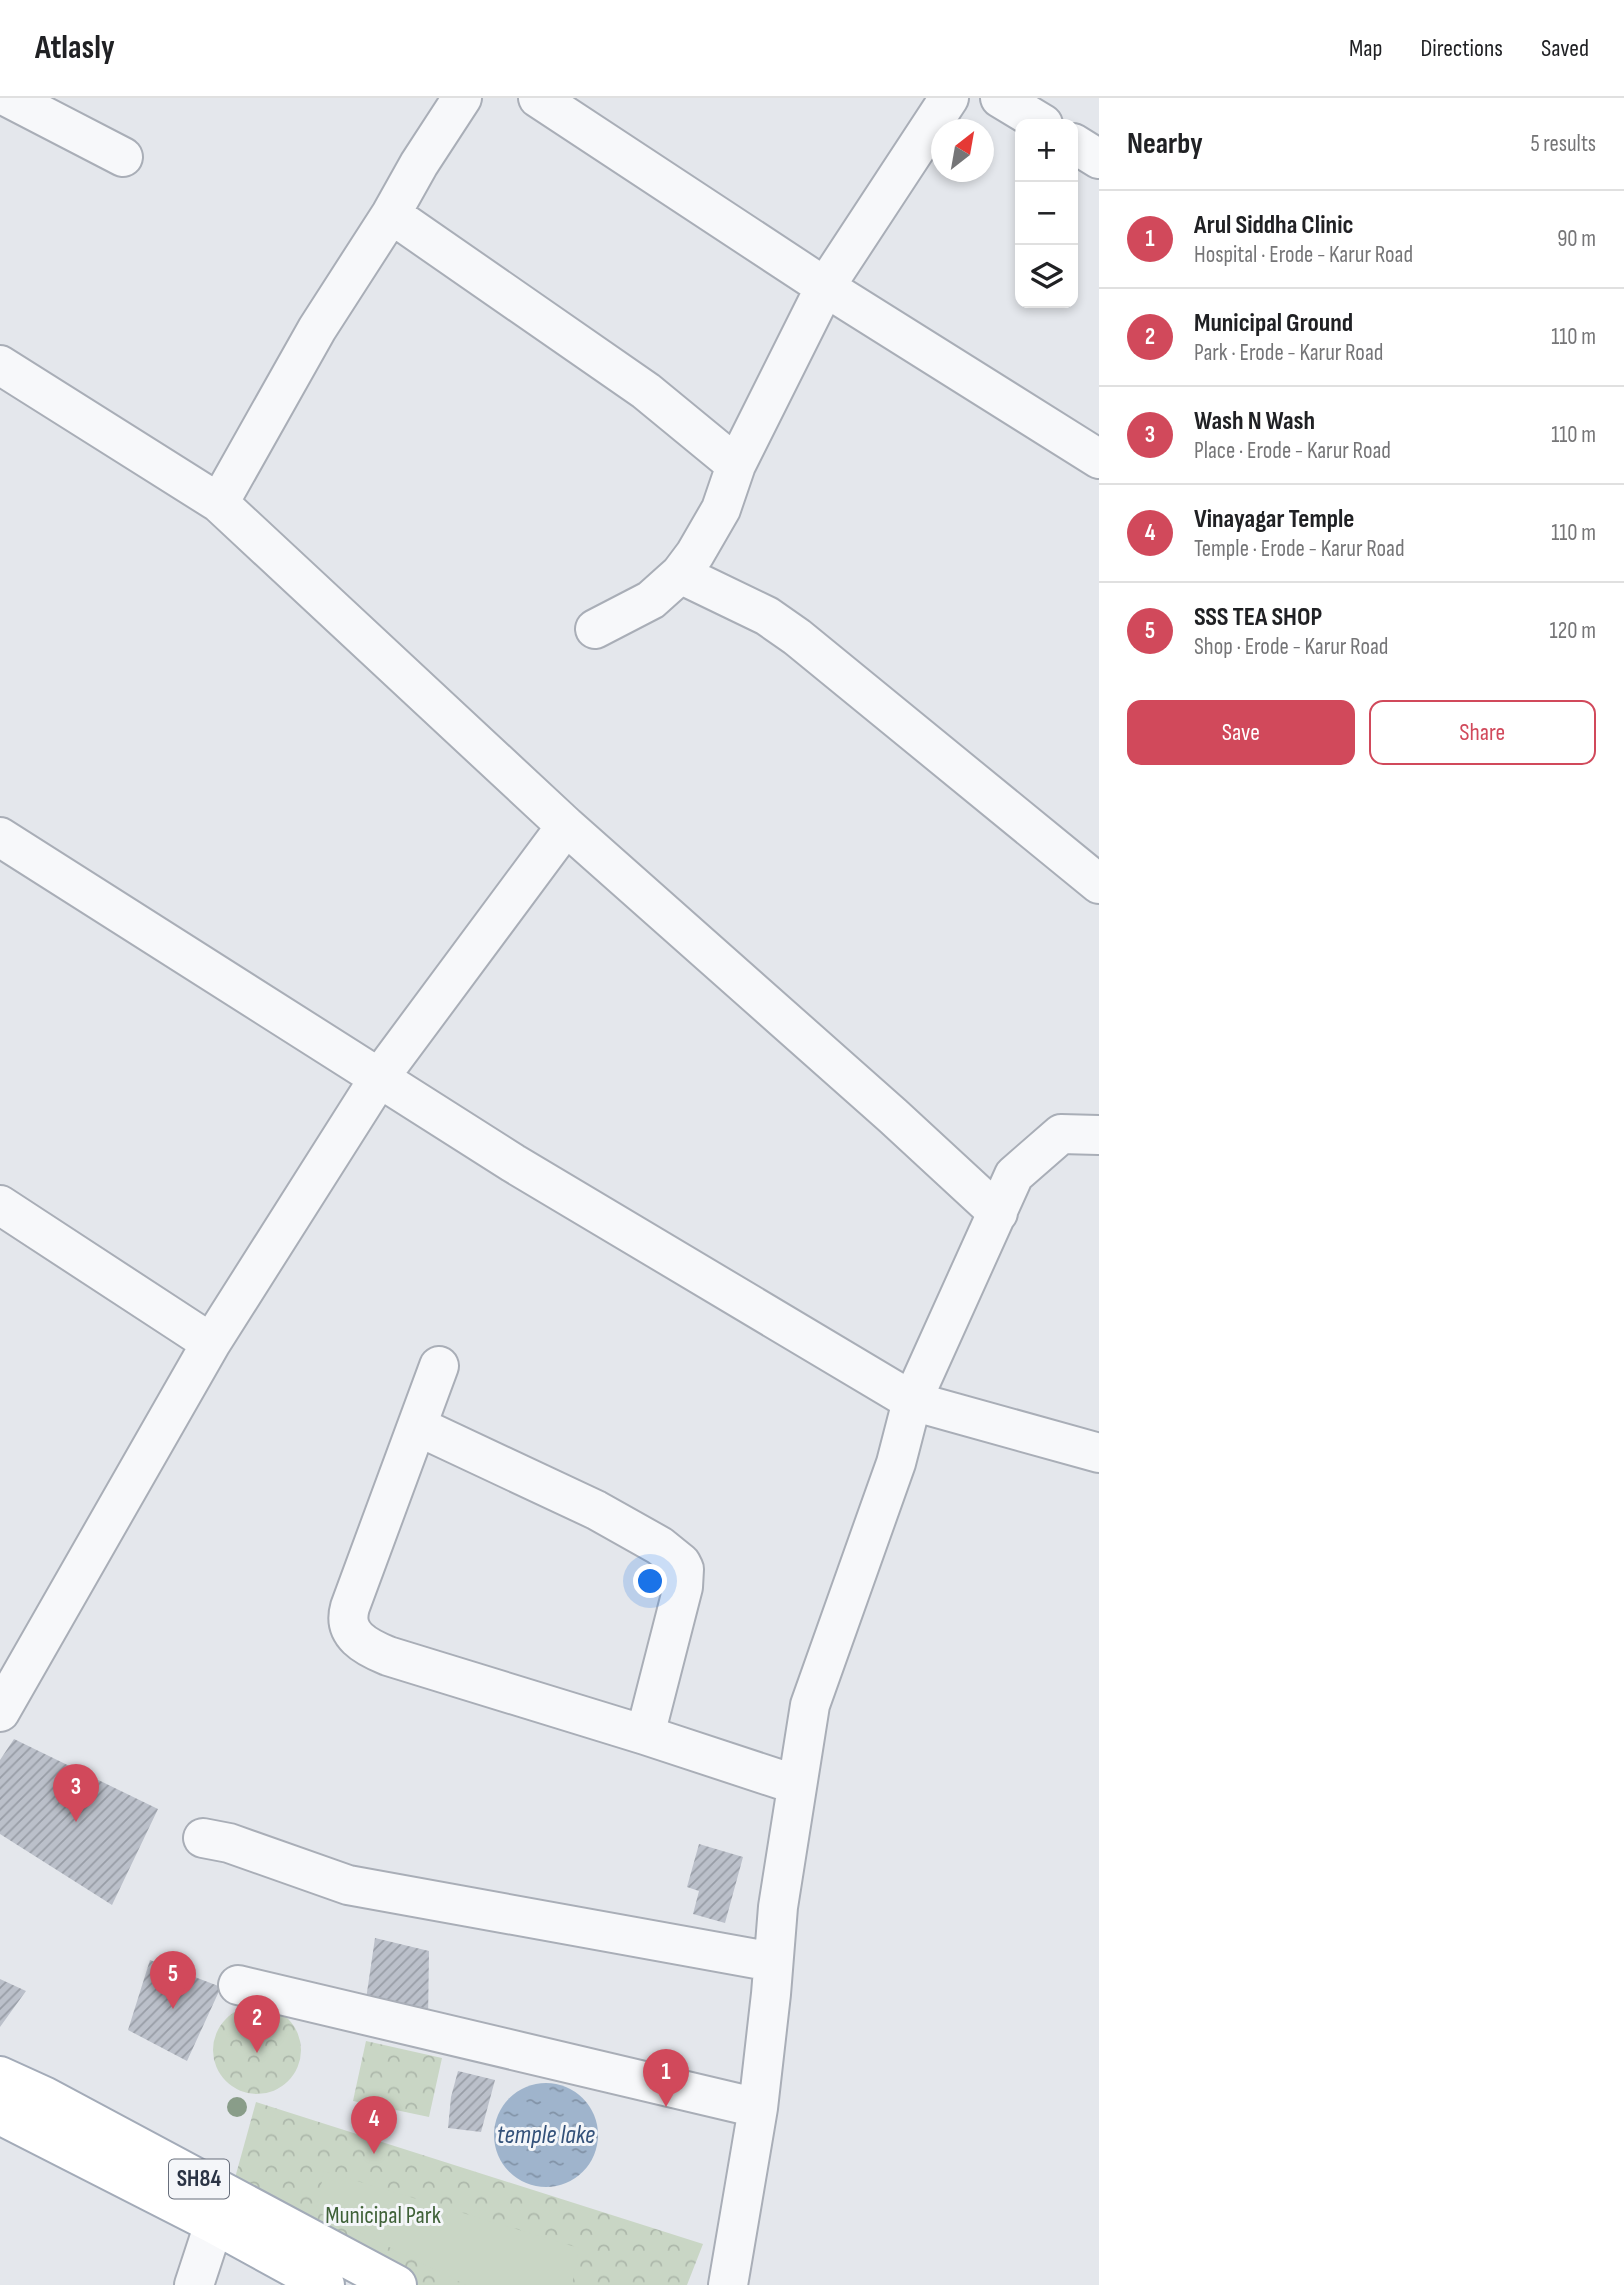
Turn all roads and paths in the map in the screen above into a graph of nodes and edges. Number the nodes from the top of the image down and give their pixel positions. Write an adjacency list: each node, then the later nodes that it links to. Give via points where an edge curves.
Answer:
1 (9, 98): 8 (street)
2 (461, 98): 10 (street)
3 (538, 98): 11 (street)
4 (948, 98): 11 (street)
5 (1006, 100): 6 (street)
6 (1035, 119)
7 (1078, 146): 9 (street)
8 (123, 157)
9 (1099, 159)
10 (391, 214): 14 (street, via 646,391); 15 (street, via 317,329)
11 (825, 286): 13 (street); 14 (street)
12 (0, 365): 15 (street)
13 (1099, 459)
14 (736, 465): 16 (street, via 721,509)
15 (219, 503): 18 (street)
16 (680, 574): 17 (street, via 651,600); 20 (street, via 767,616 797,637)
17 (594, 629)
18 (566, 826): 21 (street); 23 (street)
19 (0, 837): 21 (street)
20 (1099, 884)
21 (379, 1078): 25 (street); 27 (street)
22 (1099, 1135): 23 (street, via 1061,1134 1014,1175)
23 (998, 1213): 27 (street)
24 (4, 1218): 25 (street)
25 (211, 1343): 30 (street)
26 (439, 1366): 28 (street)
27 (912, 1401): 29 (street); 32 (street, via 896,1463 810,1705)
28 (417, 1426): 31 (street, via 596,1510 681,1563 683,1587); 31 (street, via 350,1607 350,1630 388,1656)
29 (1099, 1453)
30 (0, 1712)
31 (645, 1735): 32 (street)
32 (797, 1785): 34 (street)
33 (203, 1838): 34 (street, via 348,1885)
34 (773, 1962): 37 (street)
35 (238, 1986): 37 (street)
36 (0, 2076): 42 (main road, SH84)
37 (758, 2108): 43 (street)
38 (0, 2115): 39 (main road, SH84)
39 (214, 2224): 40 (street); 41 (main road, SH84)
40 (194, 2285)
41 (325, 2285)
42 (397, 2285)
43 (728, 2285)

